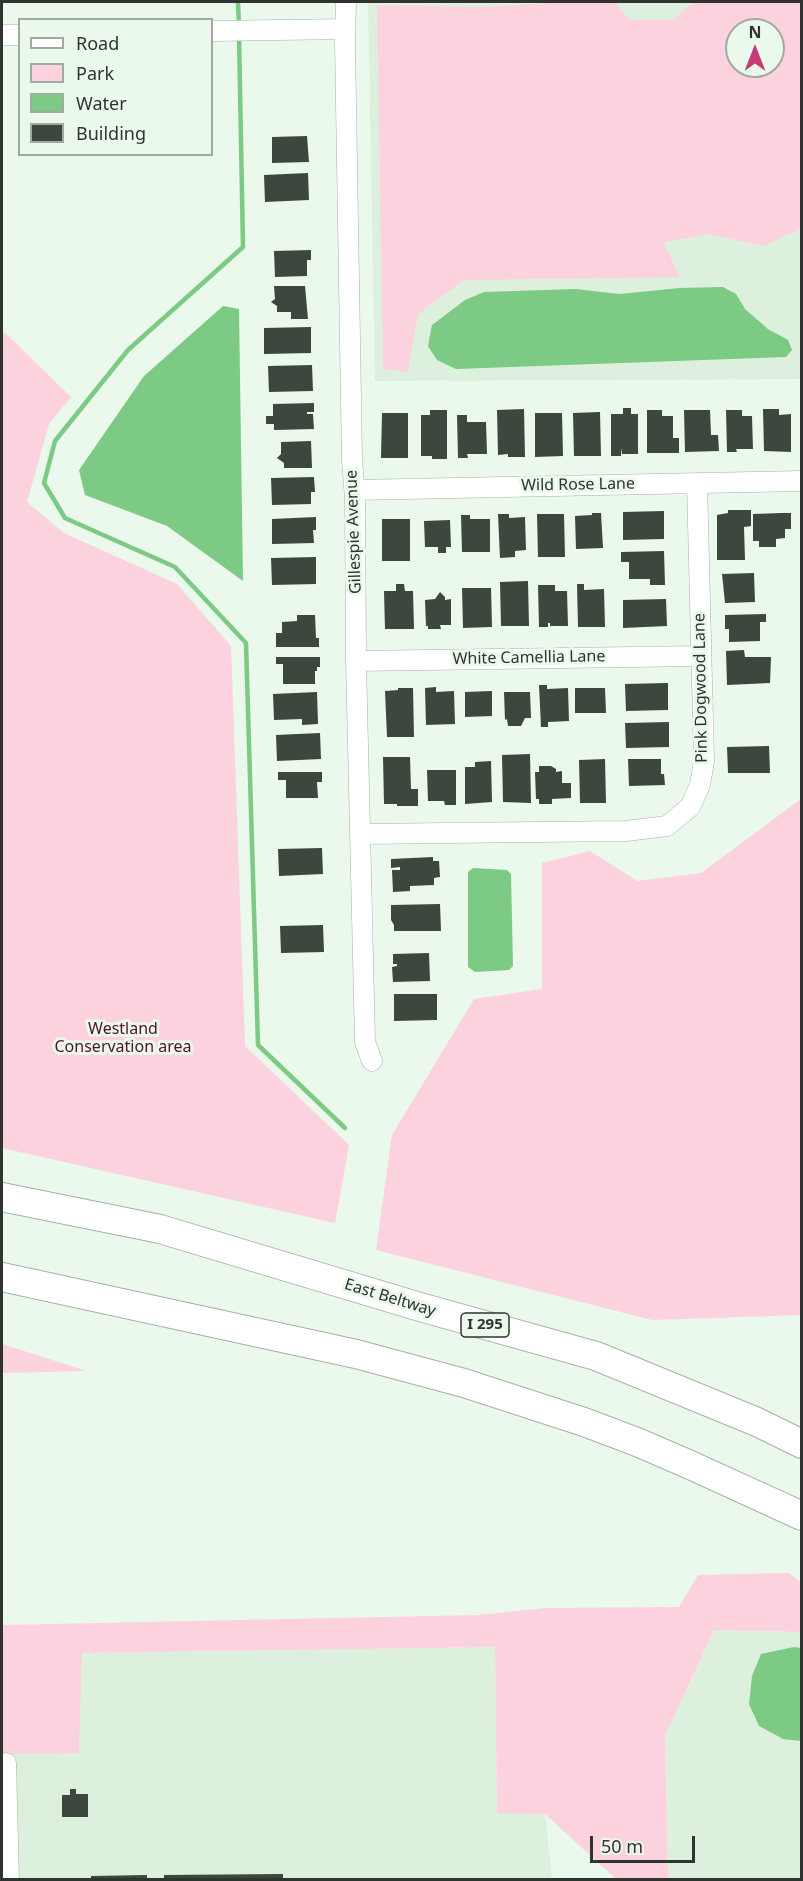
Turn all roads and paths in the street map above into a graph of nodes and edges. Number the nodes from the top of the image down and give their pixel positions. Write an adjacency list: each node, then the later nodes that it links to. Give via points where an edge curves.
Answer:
1 (346, 2): 2 (street, Gillespie Avenue)
2 (345, 29): 3 (street); 8 (street, Gillespie Avenue)
3 (213, 31)
4 (2, 35): 5 (street)
5 (18, 35)
6 (801, 481): 7 (street, Wild Rose Lane)
7 (697, 483): 8 (street, Wild Rose Lane); 9 (street, Pink Dogwood Lane)
8 (355, 490): 10 (street, Gillespie Avenue)
9 (701, 656): 10 (street, White Camellia Lane); 11 (street, Pink Dogwood Lane, via 704,761 700,785 690,807 667,826 626,831)
10 (356, 661): 11 (street, Gillespie Avenue)
11 (360, 834): 12 (street, Gillespie Avenue, via 365,1042)
12 (372, 1061)
13 (2, 1190): 15 (highway)
14 (2, 1197): 15 (highway, East Beltway / I 295)
15 (160, 1229): 19 (highway, East Beltway / I 295, via 596,1356)
16 (2, 1277): 18 (highway)
17 (2, 1295): 18 (highway, via 155,1319)
18 (226, 1325): 20 (highway, via 417,1369 503,1395 637,1442)
19 (801, 1444)
20 (801, 1516)
21 (6, 1762): 22 (street)
22 (9, 1880)

